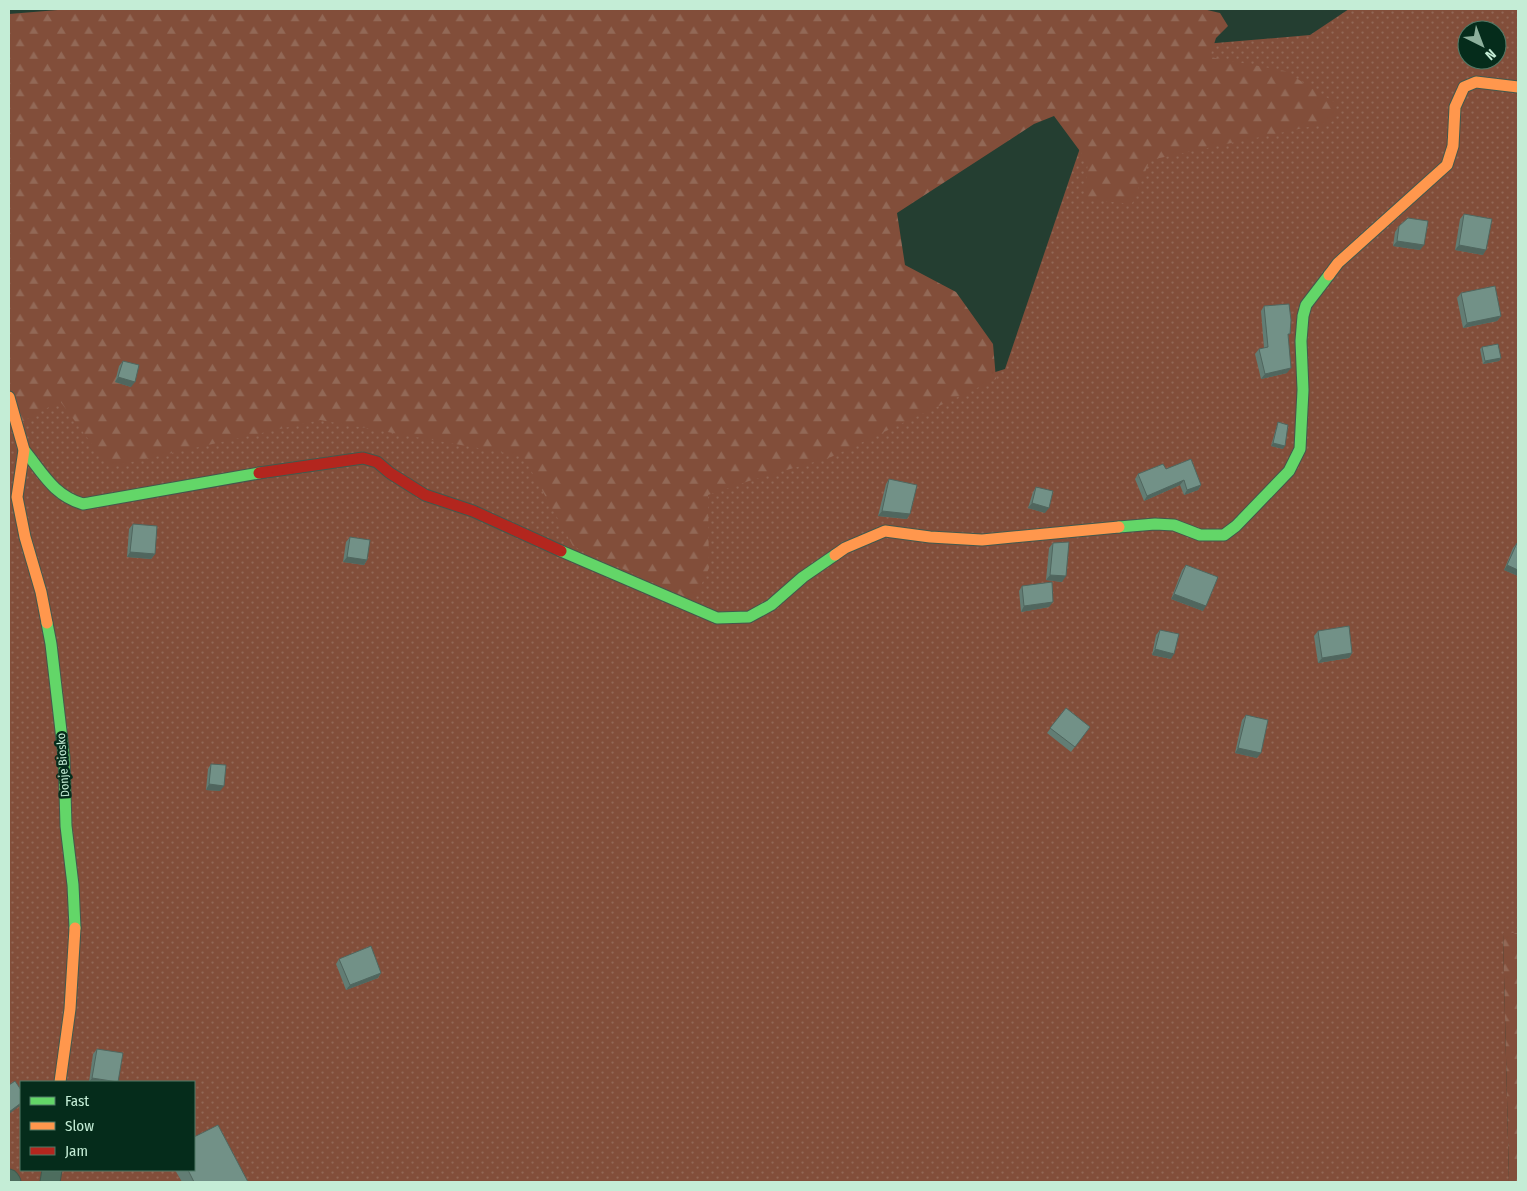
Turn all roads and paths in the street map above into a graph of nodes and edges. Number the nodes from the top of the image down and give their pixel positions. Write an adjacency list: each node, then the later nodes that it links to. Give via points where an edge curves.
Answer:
1 (1518, 87): 3 (street, via 1476,82 1464,88 1455,107 1453,146 1447,165 1338,263 1306,305 1301,341 1302,433 1298,455 1289,471 1224,536 1200,535 1174,525 1155,524 982,540 885,531 845,548 749,618 717,618 473,511 425,495 377,462 363,458 83,504 57,493)
2 (9, 397): 3 (street)
3 (24, 450): 4 (street, Donje Biosko, via 17,497 51,644 64,757 66,826 73,885 76,940)
4 (60, 1081)
5 (9, 1179): 6 (street)
6 (11, 1182)

